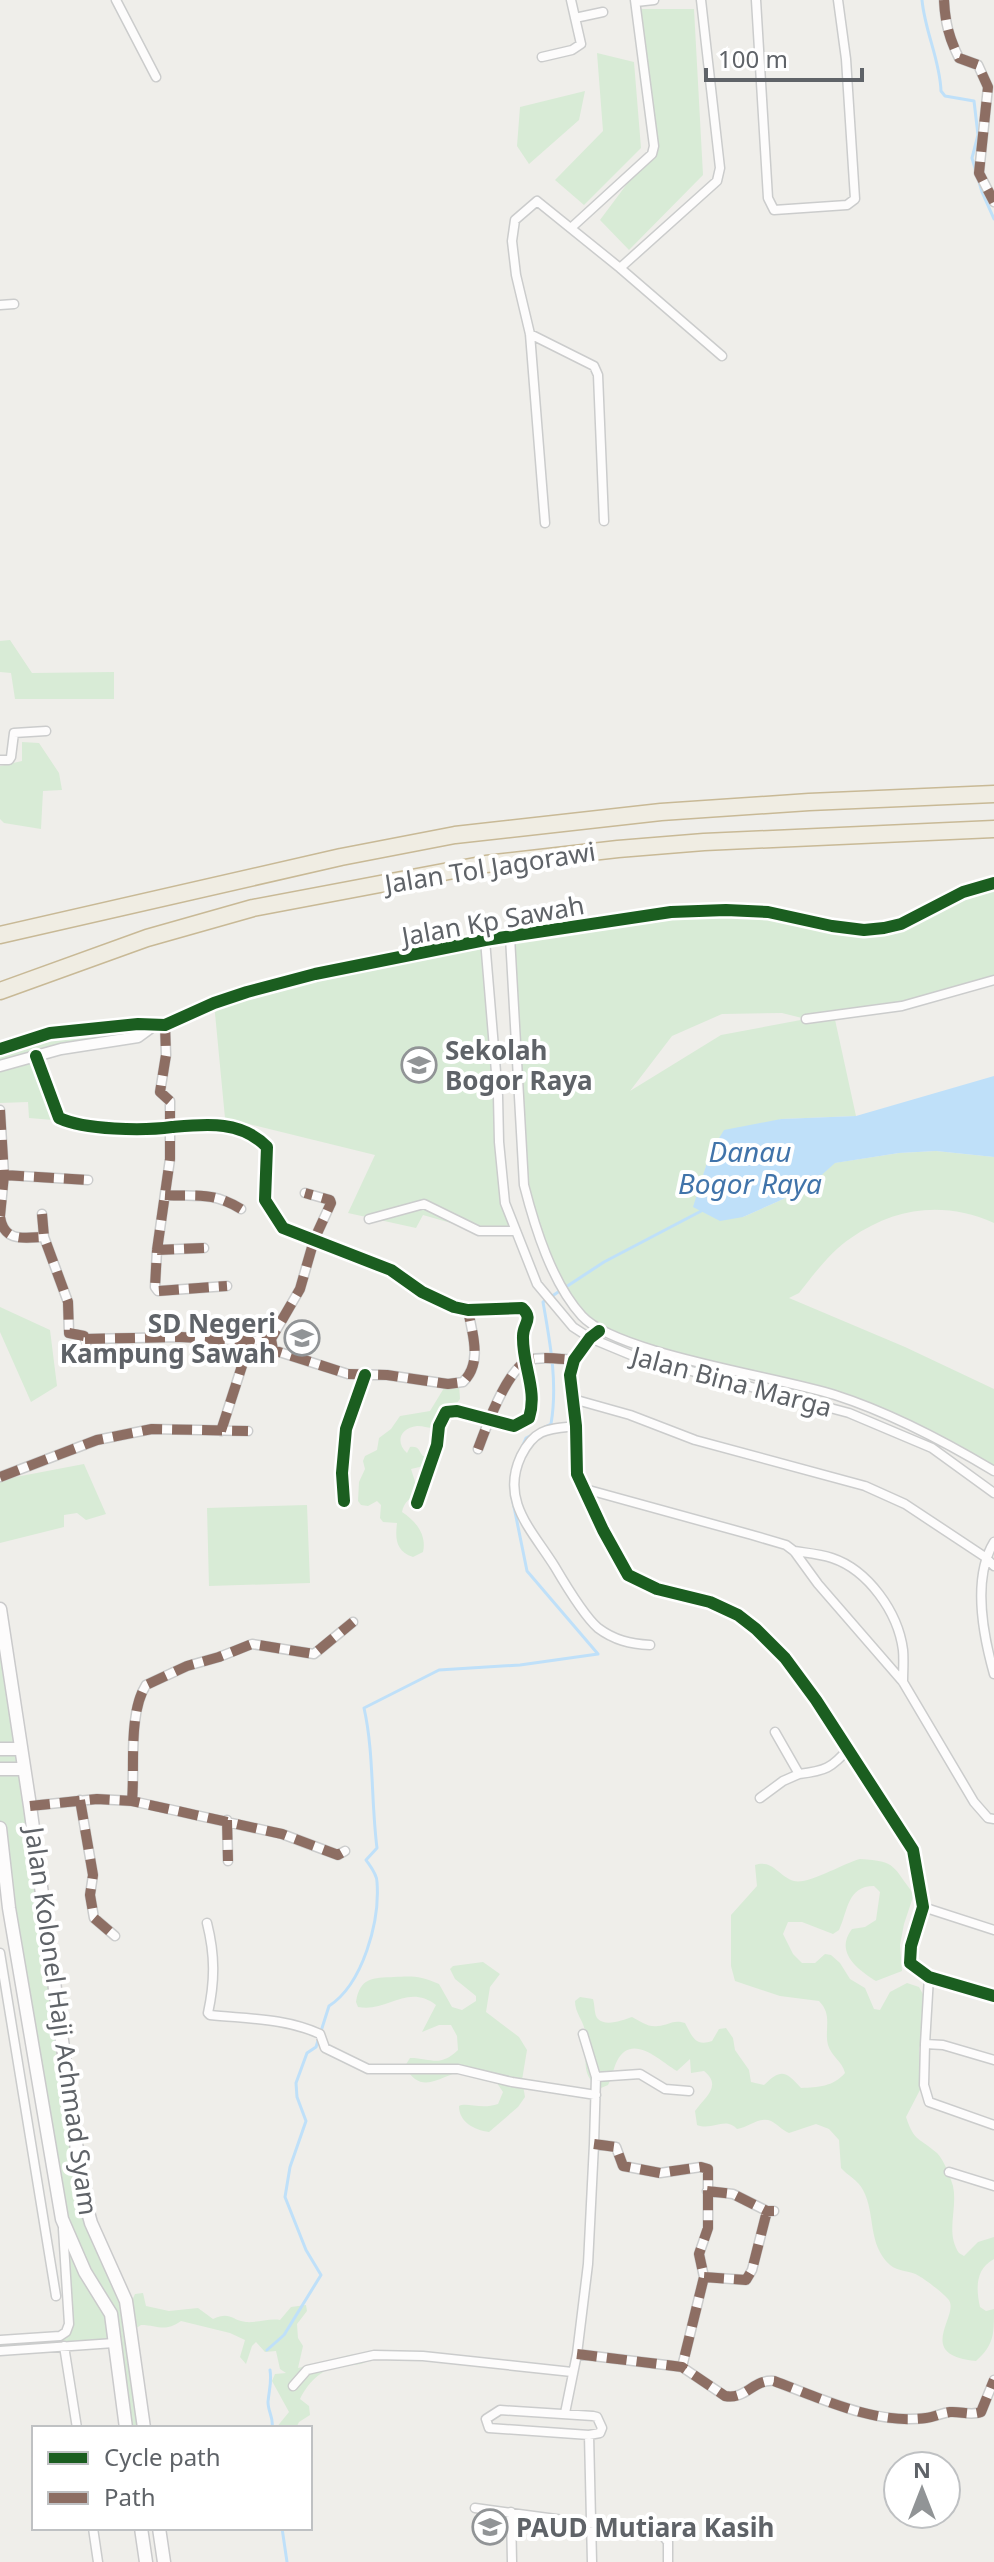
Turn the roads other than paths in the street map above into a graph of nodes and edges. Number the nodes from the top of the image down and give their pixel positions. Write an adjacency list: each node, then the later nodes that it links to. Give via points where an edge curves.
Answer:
1 (116, 0): 12 (street)
2 (571, 0): 10 (street)
3 (654, 0): 8 (street)
4 (701, 0): 17 (street, via 720,176)
5 (756, 0): 6 (street, via 768,198 774,210 847,205 855,199)
6 (838, 0)
7 (944, 0): 13 (street, via 945,26 959,58 978,65 988,87)
8 (636, 1): 16 (street, via 652,154)
9 (603, 12): 10 (street)
10 (575, 18): 11 (street, via 579,47)
11 (542, 57)
12 (156, 77)
13 (983, 124): 14 (street); 15 (street, via 979,173)
14 (994, 124)
15 (994, 202)
16 (572, 227): 17 (street); 20 (street, via 537,201 515,220 516,275)
17 (620, 268): 21 (street)
18 (14, 304): 19 (street)
19 (0, 305)
20 (530, 334): 22 (street, via 594,366 598,375); 23 (street)
21 (722, 356)
22 (604, 521)
23 (545, 523)
24 (46, 731): 25 (street, via 14,733 11,757)
25 (0, 760)
26 (994, 794): 29 (highway, Jalan Tol Jagorawi, via 676,811 455,835)
27 (994, 829): 33 (highway, Jalan Tol Jagorawi, via 704,842 486,864 253,908 147,938)
28 (994, 883): 30 (street, Jalan Kp Sawah, via 884,928 864,930 768,912 726,910 671,912)
29 (0, 935)
30 (510, 937): 31 (street, Jalan Kp Sawah); 54 (street, via 524,1185)
31 (485, 940): 35 (street, Jalan Kp Sawah, via 274,985); 49 (street, Jalan Bina Marga, via 501,1170)
32 (994, 980): 34 (street, via 902,1006)
33 (0, 991)
34 (806, 1019)
35 (159, 1026): 36 (street, Jalan Kp Sawah, via 50,1033); 37 (street, Jalan Kp Sawah, via 138,1037); 40 (street, via 166,1055 160,1092 170,1101)
36 (0, 1049)
37 (36, 1056): 38 (street, Jalan Kp Sawah); 40 (street, via 59,1118 84,1125)
38 (0, 1066)
39 (0, 1110): 41 (street)
40 (171, 1128): 44 (street); 51 (street, via 217,1124 257,1136 267,1147 265,1200 273,1216 283,1228)
41 (4, 1175): 42 (street); 47 (street)
42 (88, 1180)
43 (305, 1193): 51 (street, via 330,1200)
44 (165, 1195): 45 (street, via 211,1195); 53 (street)
45 (241, 1209)
46 (42, 1214): 50 (street)
47 (0, 1216): 50 (street, via 10,1236)
48 (369, 1219): 49 (street, via 424,1204 479,1231)
49 (515, 1231): 55 (street, Jalan Bina Marga)
50 (44, 1237): 60 (street, via 68,1302 69,1333)
51 (314, 1240): 57 (street, via 391,1270 439,1302); 61 (street, via 300,1289)
52 (204, 1248): 53 (street)
53 (157, 1250): 56 (street, via 158,1291)
54 (552, 1268): 55 (street); 58 (street, via 583,1317)
55 (533, 1273): 59 (street, Jalan Bina Marga, via 573,1327)
56 (227, 1286)
57 (468, 1310): 64 (street, via 527,1312 522,1334); 66 (street, via 475,1352 473,1370 463,1382)
58 (599, 1331): 59 (street); 73 (street, Jalan Bina Marga, via 835,1395 923,1431)
59 (590, 1338): 65 (street); 76 (street, Jalan Bina Marga, via 631,1355 849,1413 932,1448)
60 (85, 1339): 62 (street); 63 (street)
61 (271, 1339): 62 (street); 66 (street, via 273,1350)
62 (250, 1341): 70 (street)
63 (88, 1353)
64 (528, 1360): 65 (street); 68 (street, via 514,1373); 68 (street, via 533,1405 529,1418 514,1426)
65 (574, 1360): 67 (street)
66 (365, 1375): 77 (street, via 346,1429)
67 (573, 1399): 69 (street); 81 (street, via 695,1440 865,1486 905,1504)
68 (490, 1419): 72 (street); 78 (street, via 446,1412)
69 (576, 1426): 75 (street, via 576,1466); 85 (street, via 552,1428 530,1441 512,1485 518,1508 596,1627 626,1644)
70 (221, 1431): 71 (street); 74 (street, via 152,1429 97,1440)
71 (248, 1431)
72 (478, 1449)
73 (994, 1471)
74 (0, 1477)
75 (585, 1489): 80 (street); 90 (street, via 628,1575 657,1589 710,1602 747,1622 785,1658)
76 (994, 1493)
77 (344, 1501)
78 (417, 1503)
79 (994, 1542): 81 (street)
80 (794, 1551): 88 (street); 88 (street, via 834,1559 859,1572 874,1588 897,1629)
81 (985, 1557): 82 (street); 86 (street, via 983,1611)
82 (994, 1566)
83 (0, 1609): 92 (main road, Jalan Kolonel Haji Achmad Syam)
84 (353, 1622): 98 (street, via 314,1654 252,1644 146,1685 135,1718)
85 (650, 1645)
86 (990, 1653): 87 (street)
87 (994, 1674)
88 (903, 1682): 100 (street, via 974,1802)
89 (775, 1732): 95 (street)
90 (849, 1748): 95 (street, via 834,1765); 105 (street, via 913,1850)
91 (0, 1749): 92 (main road)
92 (20, 1749): 94 (main road, Jalan Kolonel Haji Achmad Syam)
93 (0, 1769): 94 (main road)
94 (24, 1769): 99 (main road, Jalan Kolonel Haji Achmad Syam)
95 (799, 1774): 96 (street)
96 (760, 1798)
97 (80, 1800): 98 (street); 99 (street); 108 (street, via 93,1875 94,1918)
98 (132, 1801): 101 (street)
99 (30, 1806): 139 (main road, Jalan Kolonel Haji Achmad Syam, via 83,2194 94,2233 126,2301)
100 (994, 1819)
101 (227, 1820): 103 (street, via 304,1840 338,1855); 104 (street)
102 (0, 1828): 124 (main road, Jalan Kolonel Haji Achmad Syam)
103 (345, 1851)
104 (228, 1861)
105 (923, 1907): 107 (street); 110 (street, via 910,1963)
106 (207, 1923): 118 (street, via 215,1976 208,2014 305,2027 320,2034 325,2048 368,2069 458,2069)
107 (994, 1930)
108 (115, 1936)
109 (0, 1953): 112 (street)
110 (929, 1977): 111 (street); 114 (street)
111 (994, 1996)
112 (4, 2016): 126 (street)
113 (583, 2034): 116 (street)
114 (925, 2044): 115 (street); 119 (street, via 929,2102)
115 (994, 2060)
116 (596, 2077): 117 (street, via 640,2074 665,2089); 118 (street)
117 (689, 2091)
118 (596, 2095): 120 (street)
119 (994, 2125)
120 (594, 2144): 123 (street, via 616,2147 623,2166 646,2171 706,2167); 131 (street)
121 (949, 2172): 122 (street)
122 (994, 2186)
123 (707, 2191): 125 (street, via 708,2228 699,2254); 125 (street, via 733,2194 771,2211 746,2280)
124 (62, 2219): 127 (street, via 66,2332); 128 (main road, Jalan Kolonel Haji Achmad Syam, via 111,2314)
125 (704, 2277): 132 (street)
126 (56, 2296)
127 (0, 2340)
128 (114, 2343): 129 (street); 138 (main road, Jalan Kolonel Haji Achmad Syam)
129 (64, 2346): 130 (street); 137 (street)
130 (0, 2351)
131 (577, 2354): 132 (street); 133 (street)
132 (682, 2367): 134 (street, via 725,2396 737,2397 760,2381 774,2381 897,2418 981,2412)
133 (572, 2372): 135 (street, via 374,2355 307,2370); 136 (street)
134 (994, 2380)
135 (293, 2386)
136 (565, 2413): 140 (street, via 597,2417 600,2433); 140 (street, via 500,2410 486,2424 496,2430)
137 (77, 2426)
138 (126, 2426)
139 (144, 2426)
140 (589, 2435): 143 (street)
141 (475, 2508): 142 (street)
142 (511, 2512): 143 (street); 150 (street)
143 (592, 2522): 151 (street); 152 (street, via 661,2533 668,2542)
144 (93, 2530): 147 (street)
145 (141, 2530): 148 (main road)
146 (159, 2530): 149 (main road)
147 (98, 2562)
148 (146, 2562)
149 (164, 2562)
150 (512, 2562)
151 (592, 2562)
152 (668, 2562)

